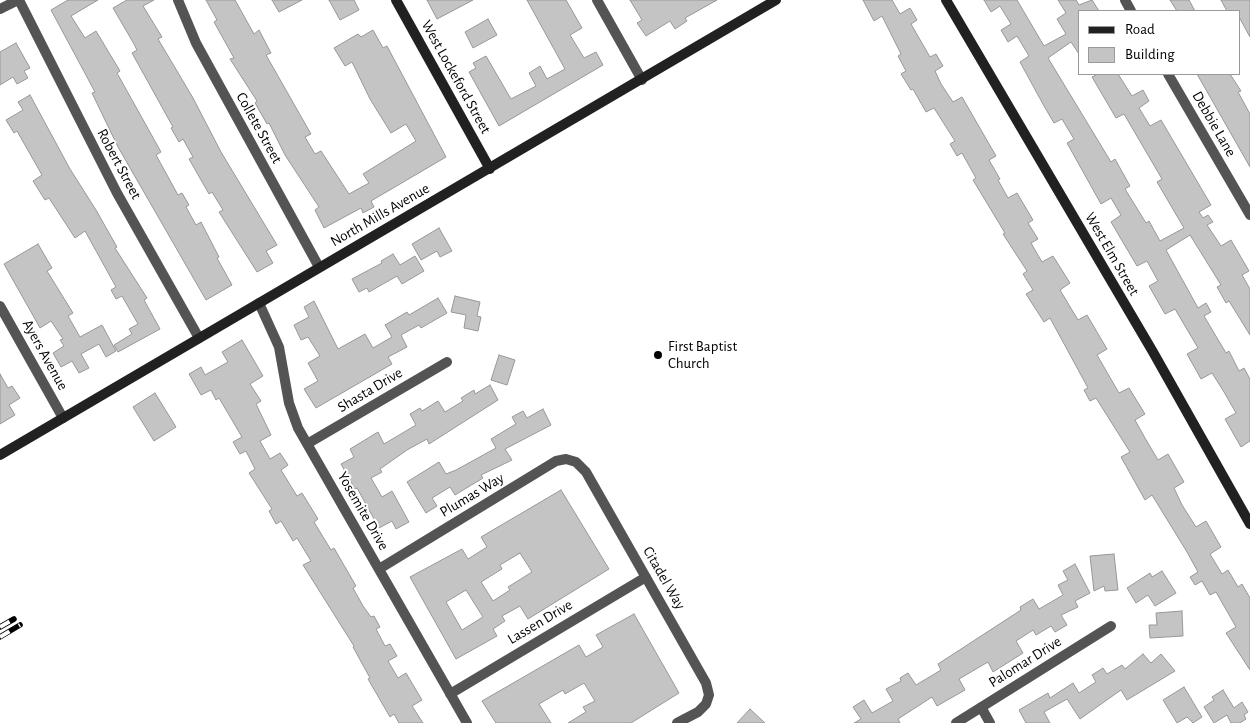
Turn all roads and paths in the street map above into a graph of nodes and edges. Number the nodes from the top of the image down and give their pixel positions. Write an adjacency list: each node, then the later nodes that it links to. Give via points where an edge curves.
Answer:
1 (19, 0): 7 (street); 15 (street, Robert Street, via 109,177)
2 (178, 0): 12 (street, Collete Street, via 196,43)
3 (396, 0): 10 (street, West Lockeford Street)
4 (597, 0): 9 (street)
5 (946, 0): 21 (street, West Elm Street)
6 (772, 1): 9 (street, North Mills Avenue)
7 (4, 5)
8 (1169, 75): 11 (street, Debbie Lane)
9 (642, 80): 10 (street, North Mills Avenue)
10 (490, 169): 12 (street, North Mills Avenue)
11 (1250, 215)
12 (319, 267): 13 (street, North Mills Avenue)
13 (258, 303): 15 (street, North Mills Avenue); 18 (street, Yosemite Drive, via 279,347 289,403)
14 (0, 306): 17 (street, Ayers Avenue)
15 (199, 338): 17 (street, North Mills Avenue)
16 (447, 362): 18 (street, Shasta Drive)
17 (63, 418): 19 (street, North Mills Avenue)
18 (307, 444): 22 (street, Yosemite Drive)
19 (0, 455)
20 (581, 467): 22 (street, Plumas Way, via 566,459 556,461); 23 (street, Citadel Way)
21 (1250, 524)
22 (379, 569): 25 (street, Yosemite Drive)
23 (646, 577): 25 (street, Lassen Drive); 28 (street, Citadel Way, via 706,683 706,704)
24 (1111, 626): 26 (street, Palomar Drive)
25 (450, 694): 27 (street, Yosemite Drive)
26 (981, 708): 29 (street, Palomar Drive); 30 (street)
27 (467, 723)
28 (677, 723)
29 (956, 723)
30 (990, 723)

